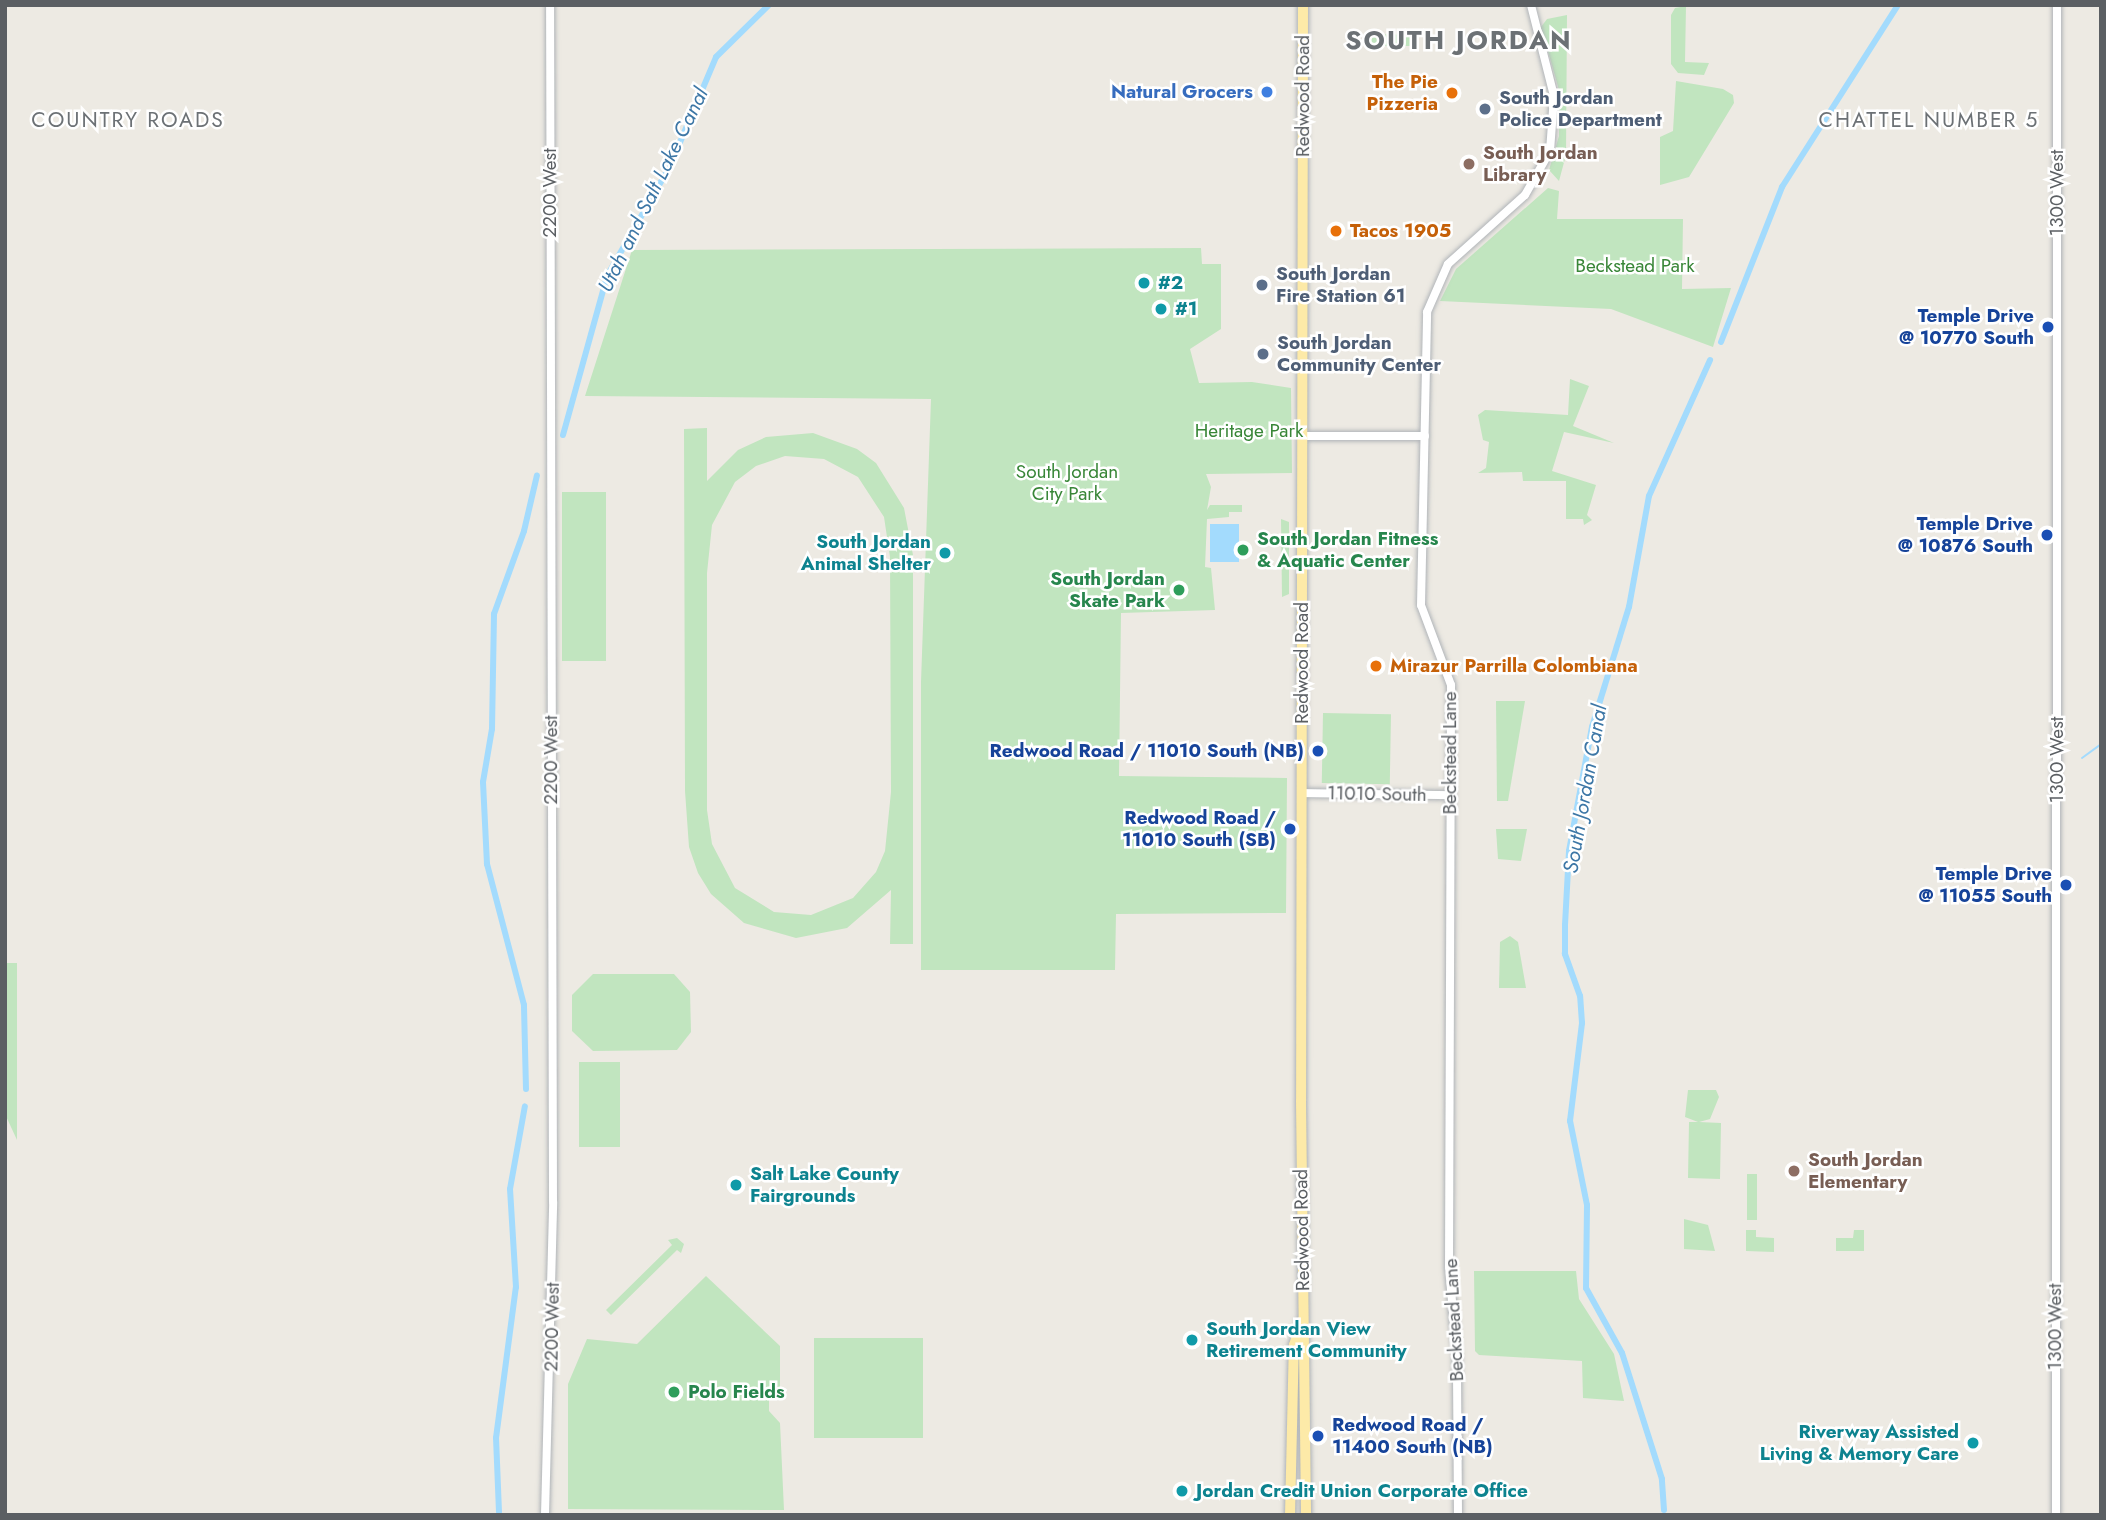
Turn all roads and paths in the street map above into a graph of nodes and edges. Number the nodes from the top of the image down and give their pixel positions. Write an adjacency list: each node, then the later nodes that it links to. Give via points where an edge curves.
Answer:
1 (550, 5): 10 (street, 2200 West, via 554,1202)
2 (1303, 5): 5 (main road, Redwood Road)
3 (1531, 5): 6 (street, Beckstead Lane, via 1554,96 1550,151 1525,195 1460,250 1438,279 1427,312)
4 (2057, 5): 14 (street, 1300 West)
5 (1303, 436): 6 (street); 7 (main road, Redwood Road)
6 (1425, 436): 8 (street, Beckstead Lane, via 1421,605 1451,685)
7 (1302, 793): 8 (street, 11010 South); 9 (main road, Redwood Road)
8 (1451, 795): 13 (street, Beckstead Lane, via 1449,1266 1457,1358)
9 (1302, 1320): 11 (main road, Redwood Road, via 1294,1345); 12 (main road, Redwood Road, via 1308,1345)
10 (545, 1515)
11 (1290, 1515)
12 (1306, 1515)
13 (1458, 1515)
14 (2056, 1515)

